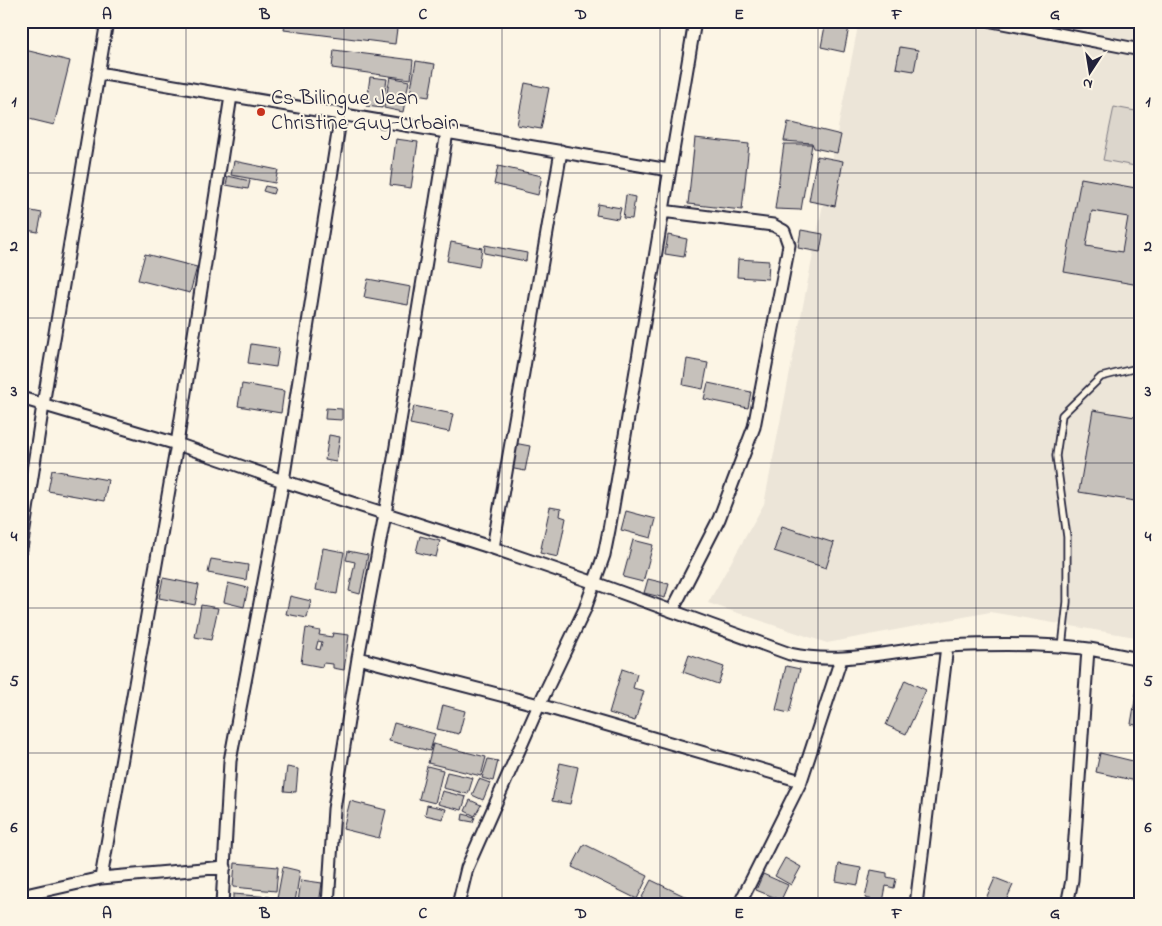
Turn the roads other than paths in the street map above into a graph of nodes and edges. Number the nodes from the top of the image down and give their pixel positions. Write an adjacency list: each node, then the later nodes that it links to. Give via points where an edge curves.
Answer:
1 (107, 21): 5 (street)
2 (694, 21): 10 (street)
3 (992, 21): 4 (street)
4 (1141, 50)
5 (98, 73): 6 (street); 14 (street)
6 (231, 96): 7 (street); 15 (street)
7 (342, 114): 8 (street); 16 (street)
8 (447, 132): 9 (street); 17 (street)
9 (561, 152): 10 (street); 19 (street)
10 (668, 170): 11 (street)
11 (662, 211): 20 (street, via 609,530); 21 (street, via 773,225 784,231 790,245 754,426 719,519)
12 (1141, 367): 23 (lane, via 1101,377 1062,414 1056,456 1067,537 1067,602)
13 (21, 398): 14 (street)
14 (43, 405): 15 (street); 18 (street)
15 (177, 444): 16 (street); 31 (street)
16 (283, 481): 17 (street); 30 (street, via 230,761)
17 (386, 514): 19 (street); 25 (street)
18 (21, 548)
19 (493, 548): 20 (street)
20 (595, 583): 21 (street); 28 (street)
21 (672, 611): 26 (street, via 790,654 810,659)
22 (947, 646): 23 (street); 26 (street); 37 (street)
23 (1062, 647): 24 (street)
24 (1088, 649): 27 (street); 38 (street)
25 (358, 658): 28 (street); 34 (street, via 332,821)
26 (841, 659): 29 (street)
27 (1141, 659)
28 (539, 705): 29 (street); 35 (street, via 468,868)
29 (801, 781): 36 (street)
30 (225, 867): 31 (street); 33 (street)
31 (102, 878): 32 (street)
32 (21, 896)
33 (222, 905)
34 (328, 905)
35 (458, 905)
36 (739, 905)
37 (916, 905)
38 (1068, 905)

